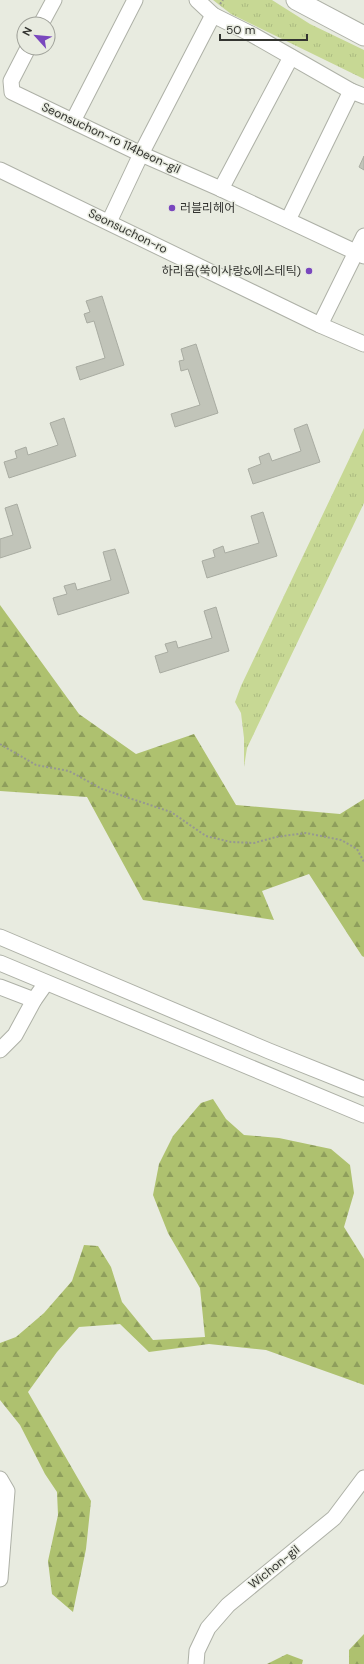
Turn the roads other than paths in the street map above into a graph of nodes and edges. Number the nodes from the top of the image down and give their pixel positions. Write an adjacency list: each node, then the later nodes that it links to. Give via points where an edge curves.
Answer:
1 (54, 0): 7 (street)
2 (135, 0): 13 (street)
3 (197, 0): 6 (street)
4 (296, 0): 9 (main road)
5 (322, 0): 8 (main road)
6 (213, 15): 11 (street); 14 (street)
7 (45, 16)
8 (364, 23)
9 (364, 36)
10 (24, 56): 13 (street, Seonsuchon-ro 114beon-gil, via 11,81 12,92)
11 (291, 57): 12 (street); 16 (street)
12 (358, 93): 17 (street)
13 (73, 121): 14 (street, Seonsuchon-ro 114beon-gil)
14 (141, 154): 16 (street, Seonsuchon-ro 114beon-gil); 18 (street)
15 (0, 170): 18 (street, Seonsuchon-ro)
16 (221, 189): 17 (street, Seonsuchon-ro 114beon-gil)
17 (288, 220): 20 (street, Seonsuchon-ro 114beon-gil)
18 (109, 222): 21 (street, Seonsuchon-ro)
19 (364, 236): 20 (street)
20 (360, 255): 21 (street)
21 (320, 325): 22 (street, Seonsuchon-ro)
22 (364, 344)
23 (0, 937): 29 (street)
24 (0, 963): 25 (street)
25 (46, 983): 27 (street); 30 (street)
26 (0, 987): 27 (street)
27 (34, 1000): 28 (street, via 15,1034)
28 (0, 1050)
29 (364, 1089)
30 (364, 1116)
31 (364, 1478): 34 (street, Wichon-gil, via 334,1518 228,1605 208,1628 197,1652)
32 (0, 1479): 33 (street, via 7,1491)
33 (0, 1579)
34 (196, 1664)

